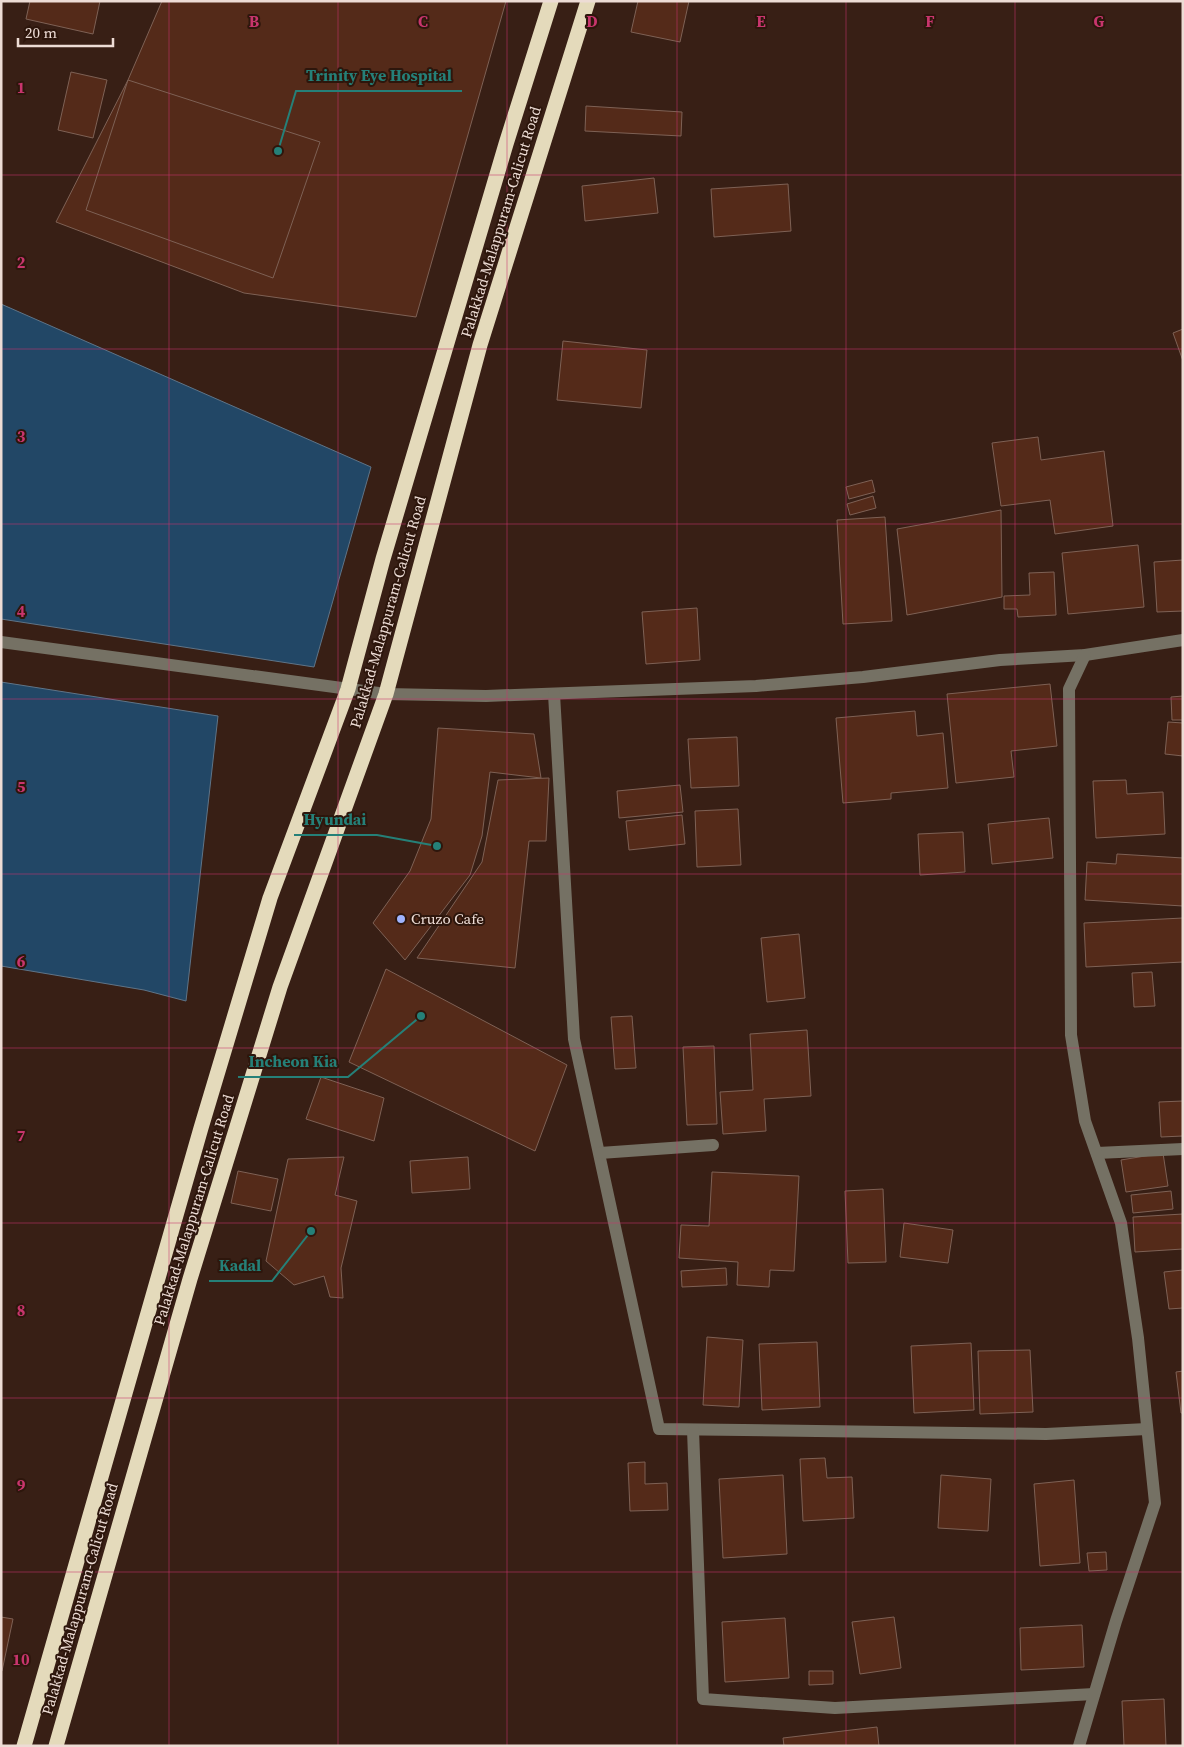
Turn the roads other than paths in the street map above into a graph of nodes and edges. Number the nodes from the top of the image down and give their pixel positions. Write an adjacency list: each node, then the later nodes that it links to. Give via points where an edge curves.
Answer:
1 (551, 1): 6 (highway, Palakkad-Malappuram-Calicut Road, via 383,559)
2 (588, 1): 7 (highway, Palakkad-Malappuram-Calicut Road, via 480,345)
3 (1183, 640): 5 (street)
4 (1, 642): 6 (street)
5 (1085, 655): 8 (street, via 1000,660 756,686); 12 (street, via 1069,689 1071,1035 1086,1121)
6 (348, 689): 7 (street); 16 (highway, Palakkad-Malappuram-Calicut Road, via 270,898)
7 (386, 694): 8 (street); 17 (highway, Palakkad-Malappuram-Calicut Road, via 277,997 190,1279)
8 (554, 694): 11 (street, via 574,1038)
9 (713, 1145): 11 (street)
10 (1183, 1149): 12 (street)
11 (600, 1153): 14 (street, via 659,1429)
12 (1097, 1153): 13 (street, via 1121,1223)
13 (1147, 1429): 14 (street, via 1046,1434); 15 (street, via 1155,1503)
14 (693, 1430): 15 (street, via 703,1699 836,1708)
15 (1094, 1694): 18 (street)
16 (24, 1746)
17 (56, 1746)
18 (1079, 1746)

